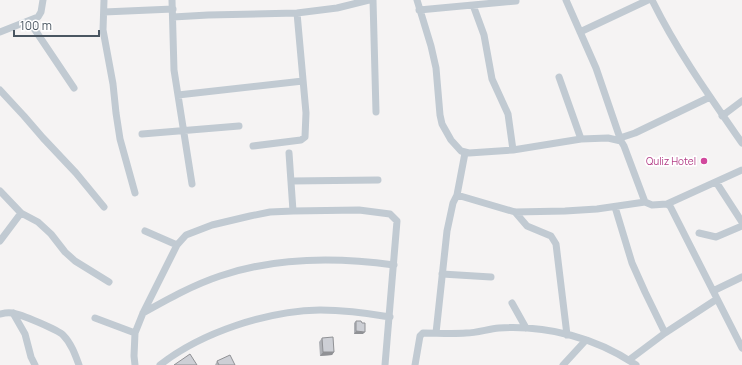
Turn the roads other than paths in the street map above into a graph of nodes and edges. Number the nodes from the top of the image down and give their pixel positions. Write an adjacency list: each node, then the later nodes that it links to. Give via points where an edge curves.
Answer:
1 (43, 0): 17 (street, via 38,17)
2 (104, 0): 14 (street)
3 (172, 0): 12 (street)
4 (369, 0): 15 (street, via 337,8)
5 (373, 0): 27 (street)
6 (417, 0): 13 (street)
7 (566, 0): 19 (street)
8 (648, 0): 19 (street)
9 (652, 0): 25 (street)
10 (516, 1): 11 (street)
11 (473, 5): 13 (street); 36 (street, via 484,34 492,80 508,114)
12 (172, 9): 14 (street); 16 (street)
13 (419, 10): 38 (street, via 436,68 442,124 451,140)
14 (104, 12): 45 (street, via 103,30 119,132)
15 (298, 13): 16 (street); 21 (street)
16 (173, 17): 24 (street, via 174,70)
17 (30, 21): 18 (street); 22 (street)
18 (0, 32)
19 (580, 32): 33 (street, via 596,68)
20 (559, 77): 32 (street)
21 (304, 81): 24 (street); 35 (street, via 305,137 301,140)
22 (74, 88)
23 (0, 90): 50 (street, via 76,173)
24 (178, 95): 30 (street)
25 (710, 97): 28 (street); 33 (street)
26 (742, 101): 28 (street)
27 (376, 112)
28 (722, 116): 34 (street)
29 (238, 126): 30 (street)
30 (184, 130): 31 (street); 43 (street)
31 (142, 134)
32 (581, 139): 33 (street); 36 (street)
33 (620, 140): 47 (street)
34 (742, 143)
35 (253, 146)
36 (513, 150): 38 (street)
37 (289, 153): 41 (street)
38 (466, 153): 46 (street)
39 (742, 170): 42 (street)
40 (378, 180): 41 (street)
41 (291, 181): 51 (street)
42 (716, 182): 48 (street); 54 (street)
43 (192, 184)
44 (0, 192): 53 (street)
45 (135, 193)
46 (457, 195): 52 (street); 60 (street, via 448,221)
47 (645, 202): 48 (street, via 655,205); 49 (street)
48 (667, 204): 64 (street, via 678,220)
49 (615, 207): 52 (street); 75 (street, via 632,263)
50 (104, 208)
51 (293, 210): 58 (street, via 270,212 212,226 186,235); 59 (street, via 359,210 390,214 397,225)
52 (516, 212): 76 (street, via 527,226 551,236 556,244)
53 (21, 213): 57 (street); 63 (street, via 38,222 75,261)
54 (741, 221): 56 (street, via 716,237)
55 (144, 231): 58 (street)
56 (699, 233)
57 (0, 241)
58 (177, 245): 68 (street)
59 (394, 265): 68 (street, via 333,260 295,261 261,266 209,280); 70 (street)
60 (442, 274): 61 (street); 74 (street)
61 (490, 277)
62 (742, 277): 64 (street)
63 (109, 282)
64 (713, 291): 65 (street)
65 (717, 299): 75 (street); 78 (street)
66 (512, 303): 72 (street)
67 (13, 313): 69 (street); 80 (street, via 25,334); 81 (street, via 62,334 71,345)
68 (143, 313): 73 (street)
69 (0, 314)
70 (390, 317): 83 (street, via 319,310 270,316 192,344); 84 (street)
71 (95, 318): 73 (street)
72 (526, 328): 74 (street); 76 (street)
73 (135, 333): 82 (street)
74 (436, 333): 85 (street, via 421,334)
75 (665, 333): 79 (street)
76 (567, 335): 77 (street)
77 (586, 340): 79 (street, via 614,351); 86 (street)
78 (742, 348)
79 (633, 363)
80 (35, 365)
81 (79, 365)
82 (135, 365)
83 (160, 365)
84 (385, 365)
85 (415, 365)
86 (562, 365)

